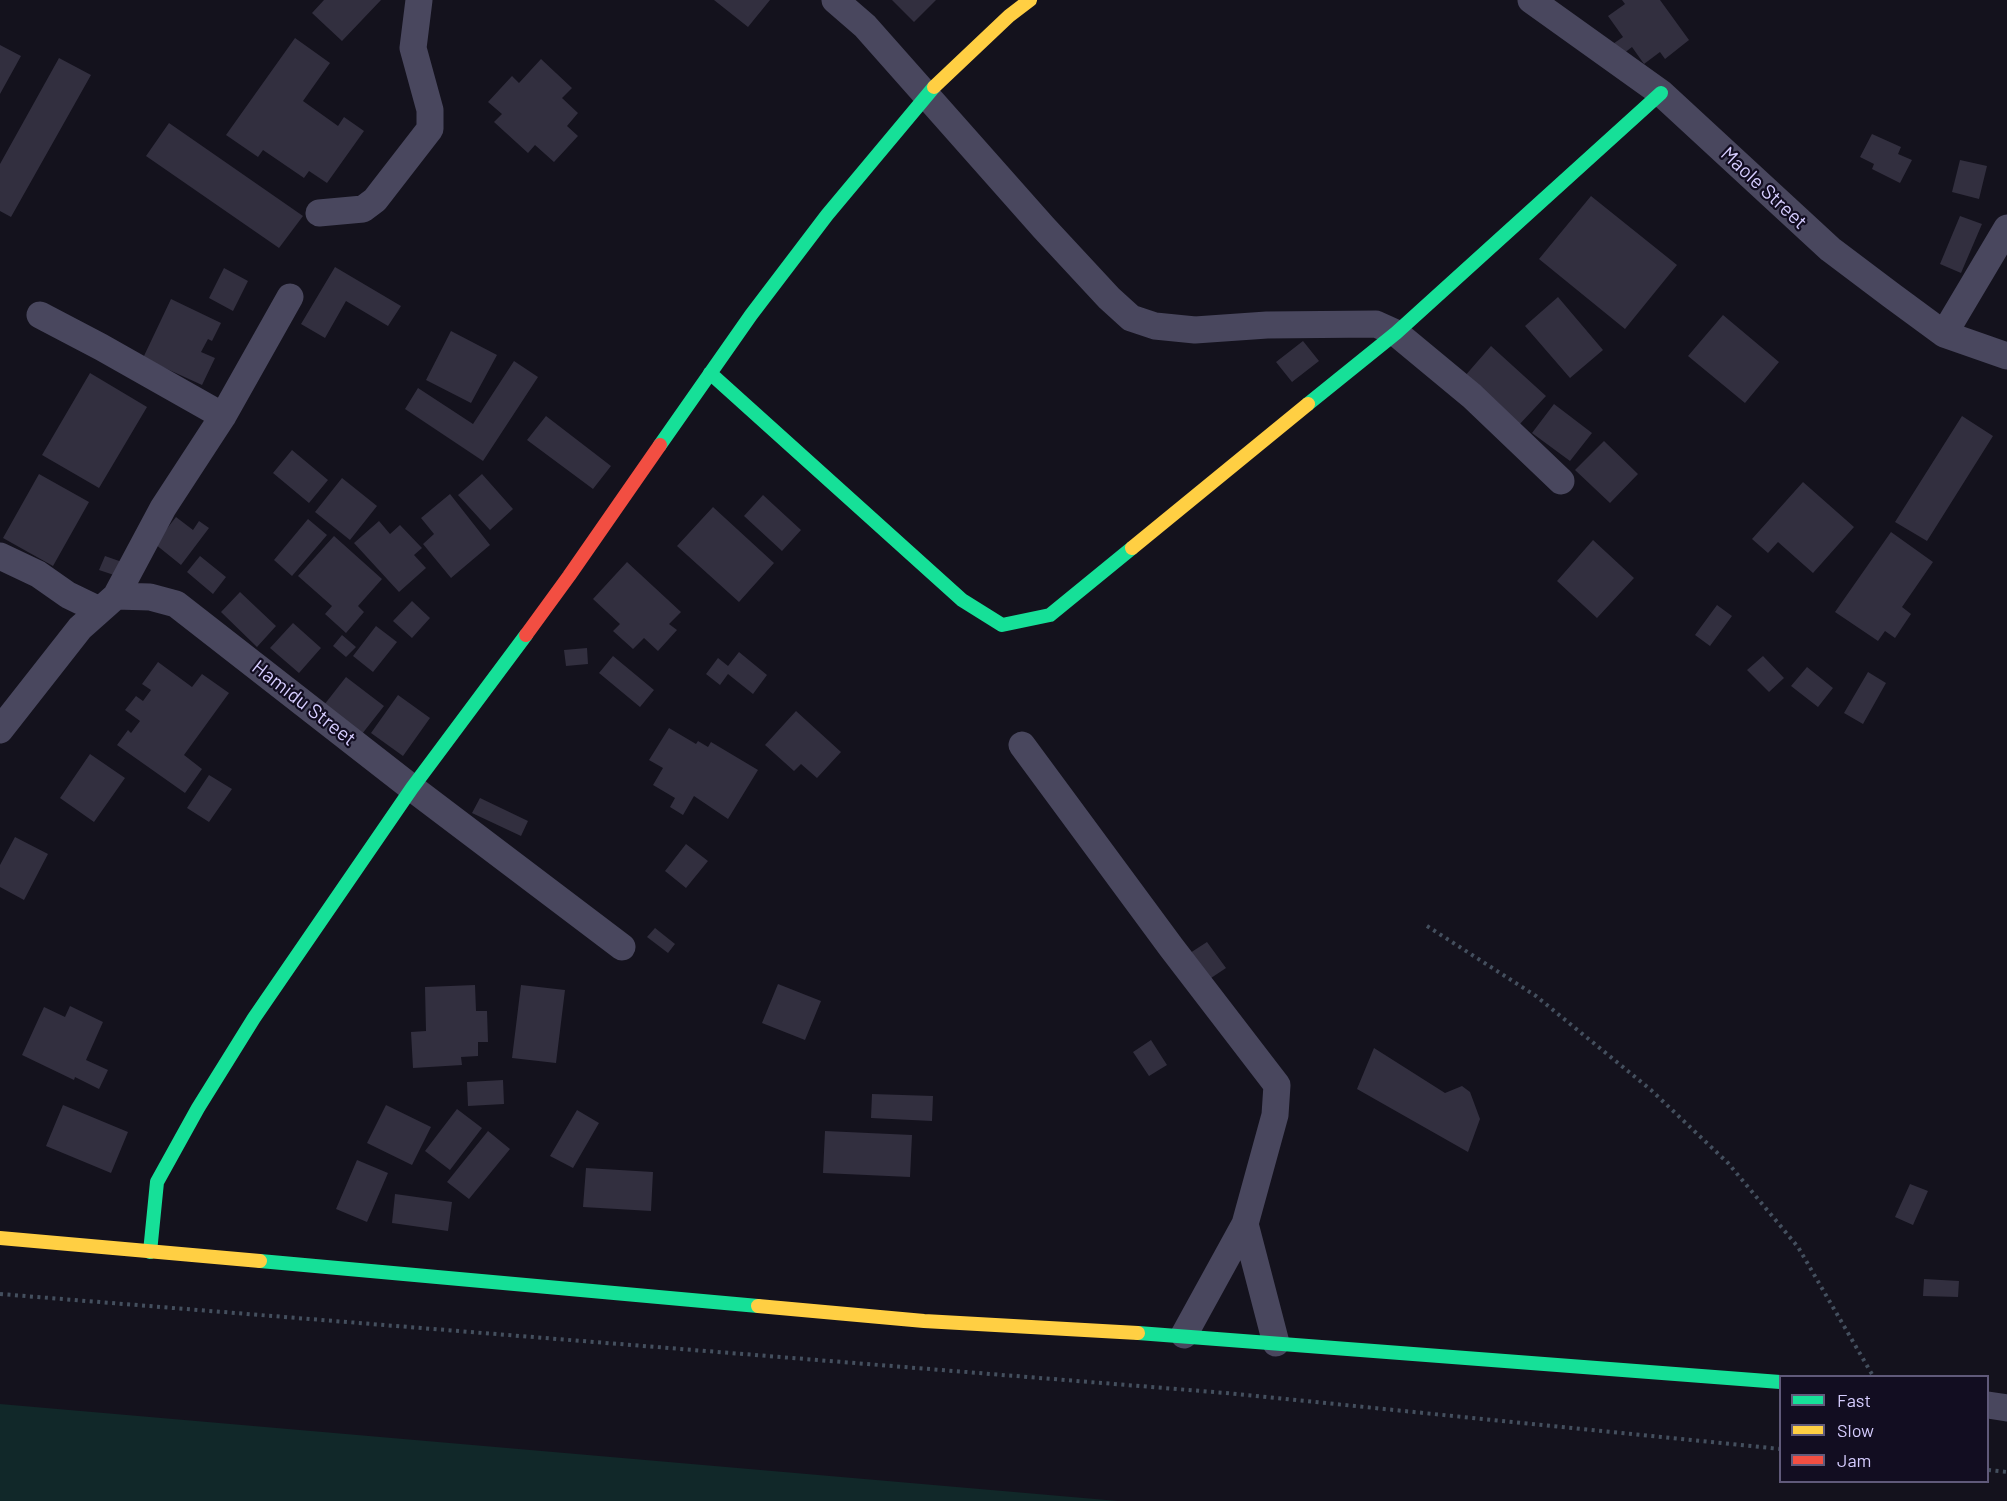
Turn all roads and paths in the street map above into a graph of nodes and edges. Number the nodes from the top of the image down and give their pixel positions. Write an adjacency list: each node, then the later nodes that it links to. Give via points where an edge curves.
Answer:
1 (419, 0): 7 (street, via 414,48 430,110 430,129 375,200 363,209)
2 (835, 0): 6 (street, via 865,26)
3 (1030, 0): 6 (street)
4 (1531, 0): 5 (street, Maole Street)
5 (1661, 93): 11 (street); 12 (street, Maole Street, via 1830,249)
6 (927, 94): 11 (street, via 1044,228 1131,318 1155,326 1195,330 1376,324); 14 (street, via 826,215)
7 (319, 213)
8 (2007, 228): 12 (street)
9 (290, 297): 15 (street)
10 (40, 315): 15 (street)
11 (1396, 333): 14 (street, via 1050,615 1002,625 962,600); 16 (street, via 1472,396)
12 (1944, 334): 13 (street, Maole Street)
13 (2007, 356)
14 (710, 373): 21 (street, via 568,576)
15 (223, 416): 18 (street)
16 (1561, 481)
17 (0, 556): 18 (street, via 38,574 68,595)
18 (108, 603): 19 (street, via 80,628); 21 (street, Hamidu Street, via 150,597 176,604)
19 (0, 730)
20 (1022, 745): 24 (street, via 1277,1085 1275,1115)
21 (412, 788): 23 (street, Hamidu Street); 26 (street, via 260,1008 198,1108 157,1182)
22 (1427, 926): 30 (path, via 1536,996 1651,1090 1728,1163 1798,1247)
23 (622, 947)
24 (1245, 1224): 28 (street); 29 (street)
25 (0, 1238): 26 (street)
26 (150, 1252): 28 (street, via 924,1321)
27 (0, 1294): 34 (path, via 1226,1393)
28 (1184, 1335): 29 (street)
29 (1276, 1343): 31 (street)
30 (1872, 1375)
31 (1779, 1382)
32 (1989, 1406): 33 (street)
33 (2007, 1408)
34 (1779, 1449)
35 (1989, 1470): 36 (path)
36 (2007, 1472)

